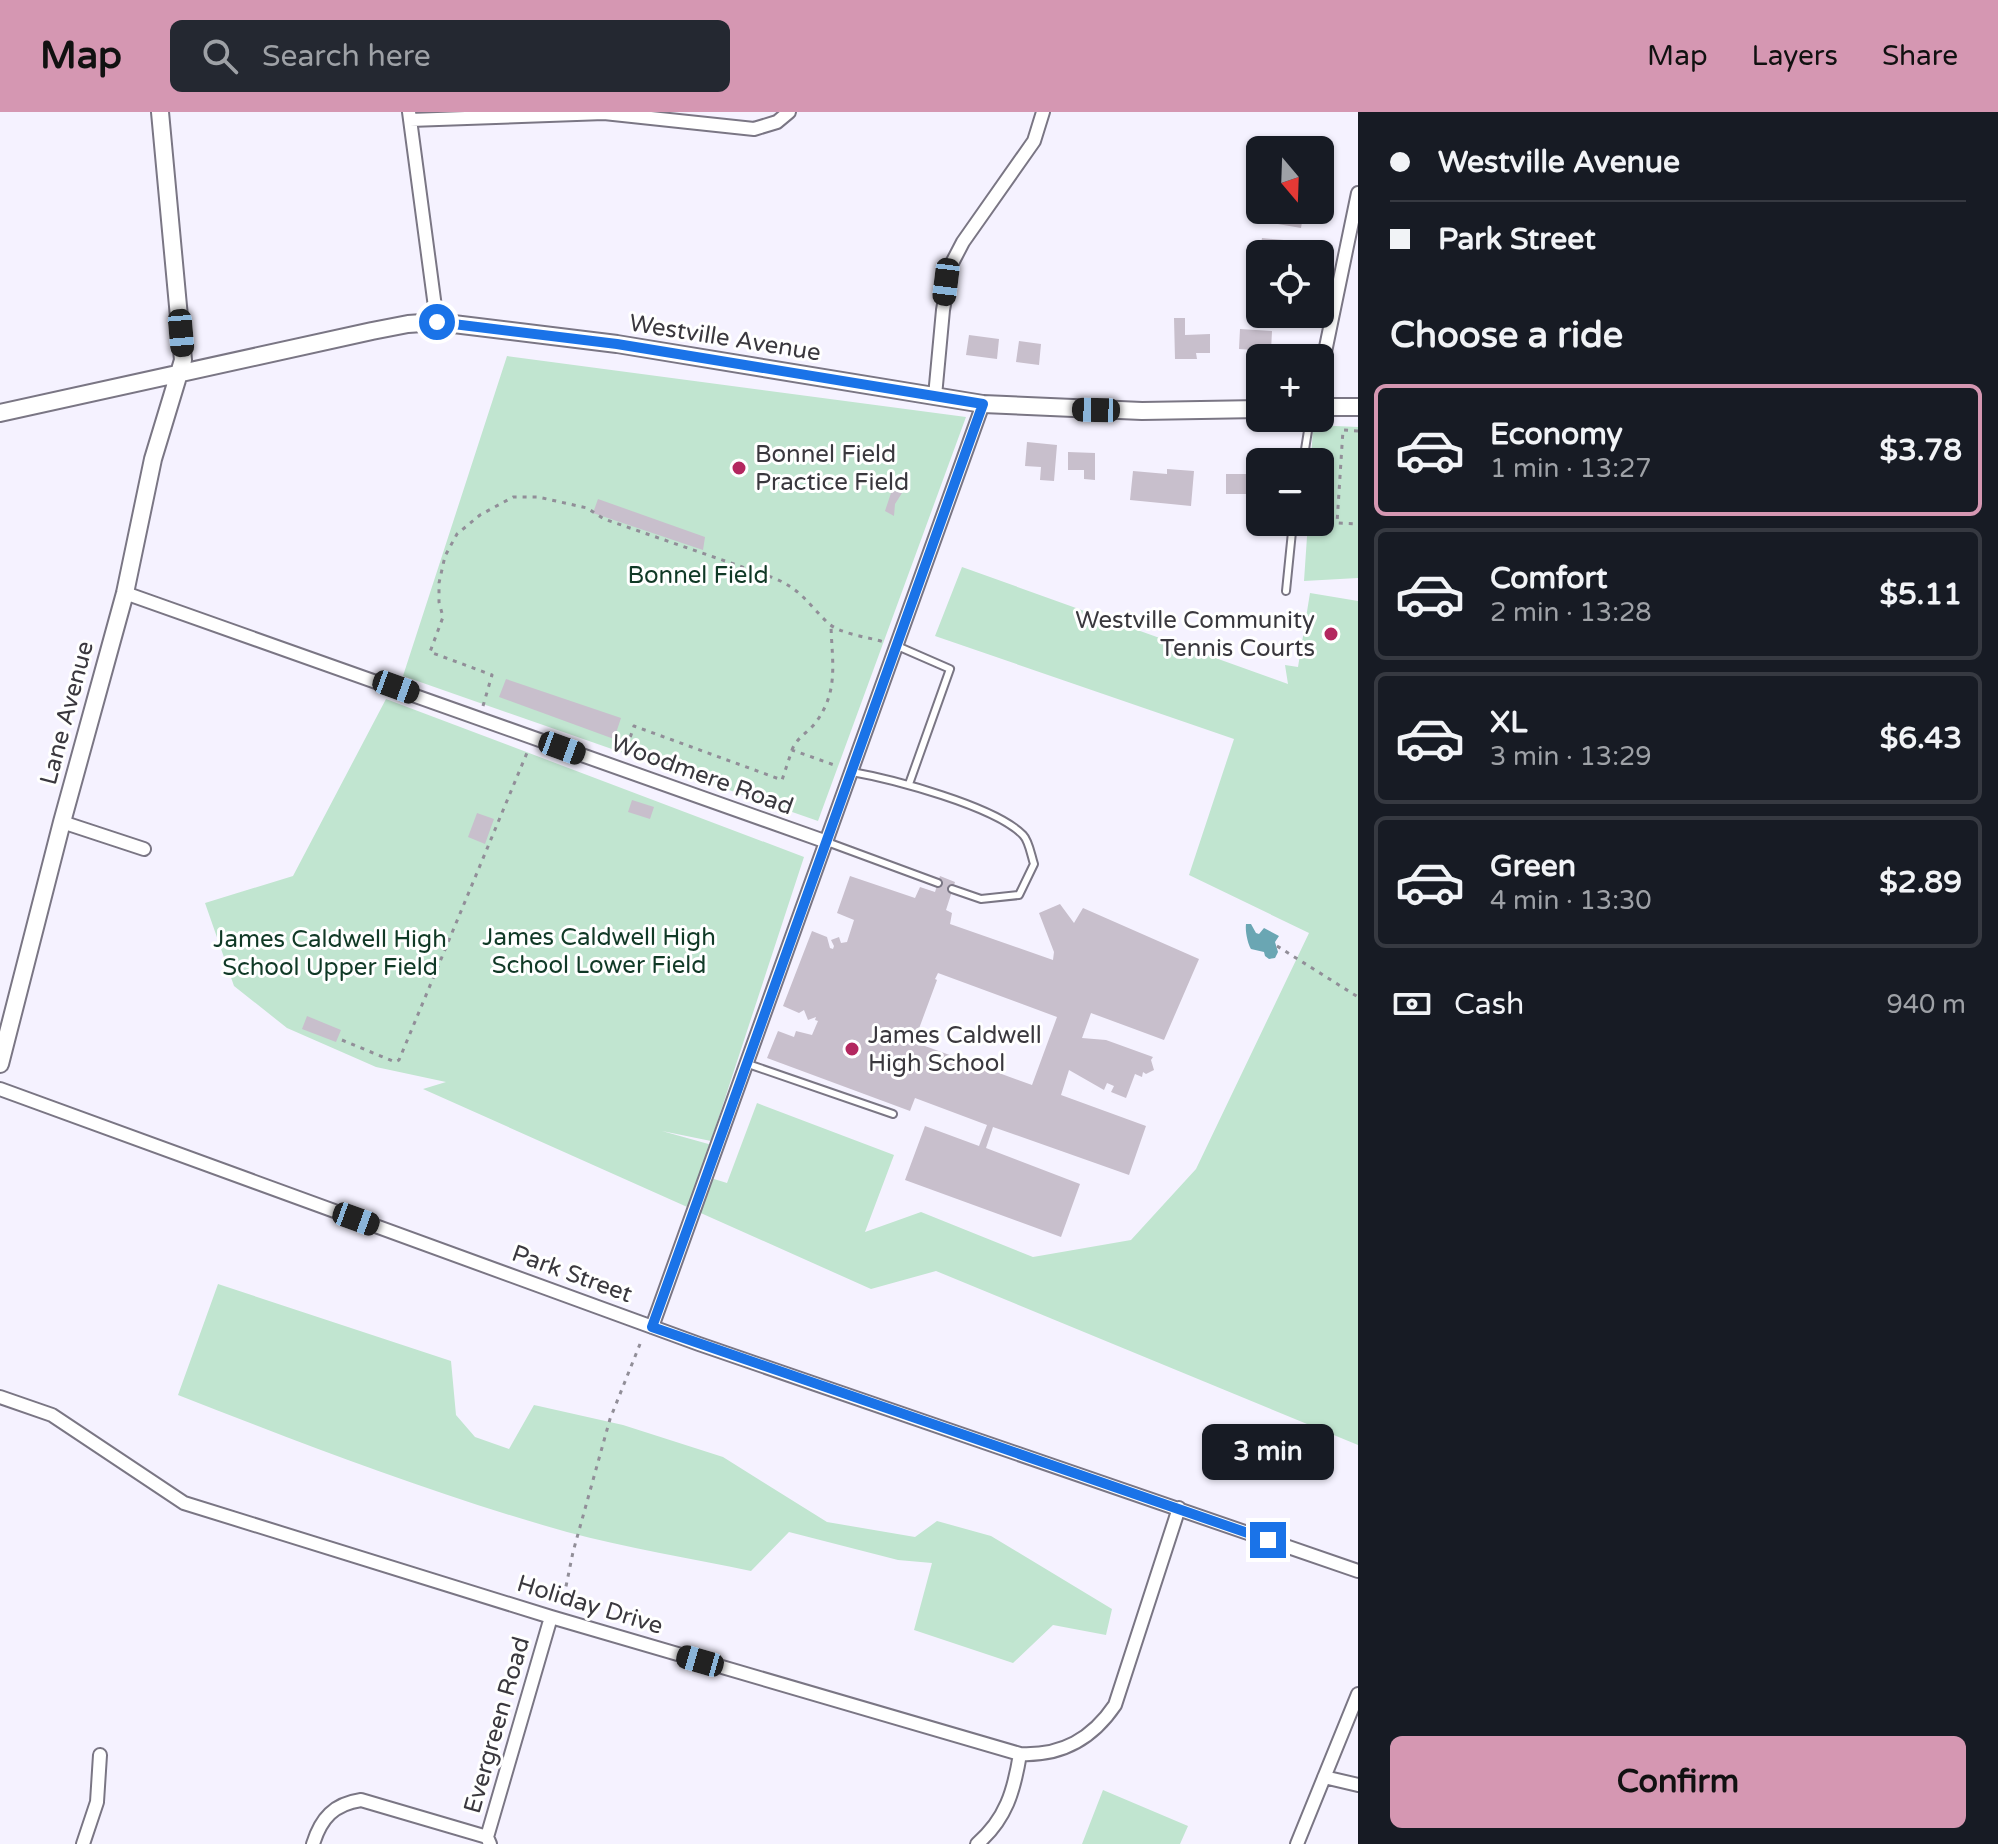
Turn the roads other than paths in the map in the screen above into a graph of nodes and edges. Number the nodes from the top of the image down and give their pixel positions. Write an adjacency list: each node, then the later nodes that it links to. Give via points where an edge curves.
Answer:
1 (160, 112): 9 (street, Lane Avenue, via 182,345)
2 (604, 112): 3 (street, via 754,129); 5 (street)
3 (789, 112)
4 (1043, 112): 10 (street, via 1034,141 951,265)
5 (409, 116): 7 (street)
6 (1358, 193): 8 (street)
7 (437, 322): 9 (street, Westville Avenue, via 396,326); 10 (street, Westville Avenue, via 617,344)
8 (1327, 344)
9 (180, 374): 15 (street, Westville Avenue); 18 (street, Lane Avenue, via 153,459)
10 (935, 396): 11 (street, Westville Avenue)
11 (983, 404): 14 (street, Westville Avenue); 19 (street)
12 (1334, 407): 13 (street)
13 (1358, 407)
14 (1246, 409)
15 (0, 413)
16 (1292, 536): 17 (lane)
17 (1286, 591)
18 (125, 593): 22 (street, Lane Avenue); 23 (street, Woodmere Road)
19 (895, 645): 20 (street); 21 (lane, via 950,669)
20 (852, 772): 21 (lane); 23 (street)
21 (909, 784): 26 (lane, via 997,816 1025,836 1034,864 1019,895 981,899)
22 (62, 822): 24 (street); 27 (street, Lane Avenue)
23 (827, 842): 25 (lane); 28 (street)
24 (144, 849)
25 (938, 883)
26 (952, 889)
27 (0, 1064)
28 (748, 1064): 30 (lane); 31 (street)
29 (0, 1089): 31 (street, Park Street)
30 (893, 1114)
31 (652, 1327): 33 (street, Park Street)
32 (0, 1397): 35 (street, Holiday Drive, via 52,1415 184,1503)
33 (1179, 1508): 34 (street, Park Street); 37 (street, Holiday Drive, via 1115,1705 1072,1746)
34 (1358, 1571)
35 (551, 1617): 37 (street, Holiday Drive); 41 (street, Evergreen Road)
36 (1358, 1694): 39 (street)
37 (1020, 1754): 44 (street, via 1011,1801)
38 (100, 1755): 42 (street, via 97,1802)
39 (1324, 1777): 40 (street); 45 (street)
40 (1358, 1785)
41 (489, 1841): 43 (street, via 361,1800 325,1817)
42 (83, 1844)
43 (313, 1844)
44 (977, 1844)
45 (1297, 1844)

